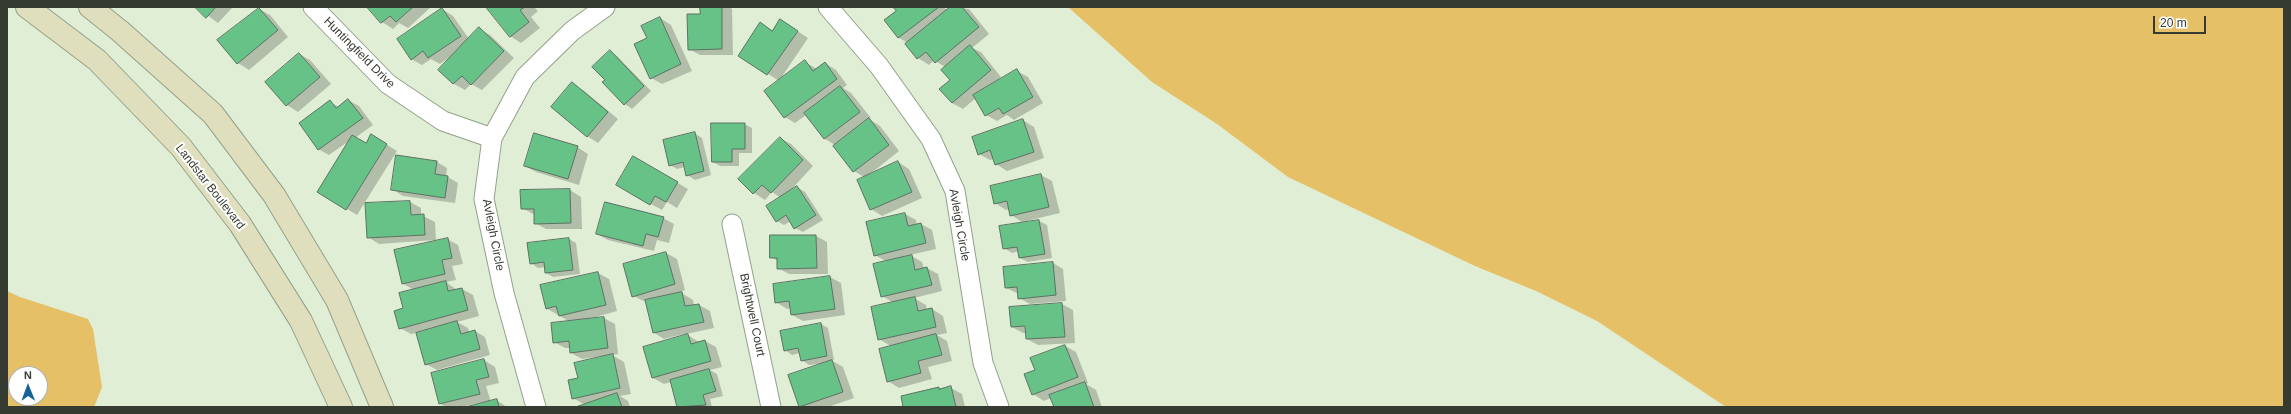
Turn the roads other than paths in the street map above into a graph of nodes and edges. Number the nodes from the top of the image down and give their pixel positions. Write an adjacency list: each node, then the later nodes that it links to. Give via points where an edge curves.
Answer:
1 (27, 7): 8 (main road, Landstar Boulevard, via 97,60 180,147 240,224 301,322)
2 (90, 7): 9 (main road, via 213,114 274,195 337,300)
3 (313, 7): 6 (street, Huntingfield Drive, via 388,84 443,121)
4 (604, 7): 6 (street, Avleigh Circle, via 572,31 525,77)
5 (828, 7): 12 (street, Avleigh Circle, via 879,66 931,139 955,191 983,363)
6 (492, 138): 10 (street, Avleigh Circle, via 484,199 504,293)
7 (732, 224): 11 (street, Brightwell Court)
8 (341, 407)
9 (382, 407)
10 (536, 407)
11 (772, 407)
12 (999, 407)

